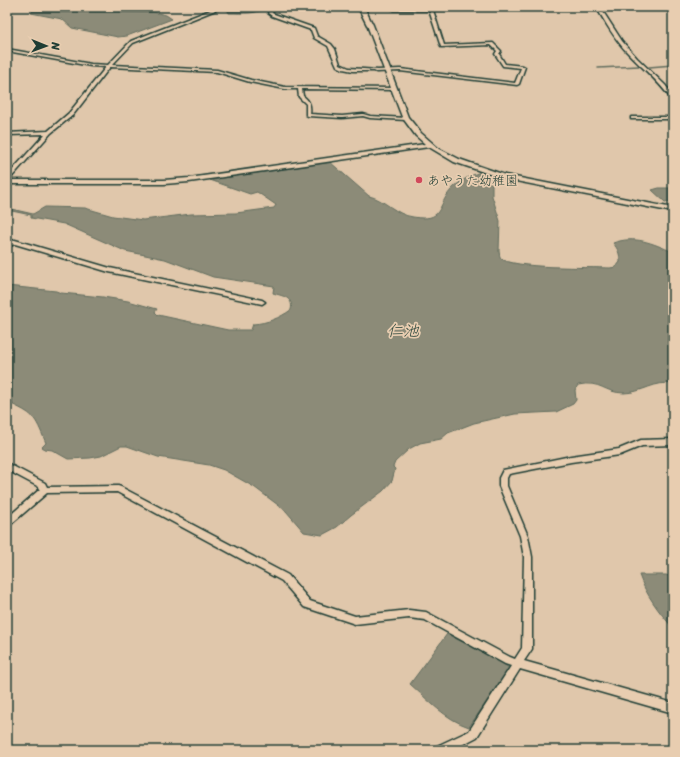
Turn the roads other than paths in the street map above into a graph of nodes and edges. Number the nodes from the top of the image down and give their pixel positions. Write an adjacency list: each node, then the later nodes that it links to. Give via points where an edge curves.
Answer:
1 (220, 7): 11 (street, via 138,38)
2 (274, 7): 12 (street, via 270,13 273,15 313,29 315,37 332,48 340,67)
3 (361, 7): 12 (street)
4 (499, 7): 8 (street)
5 (598, 7): 15 (street, via 615,36)
6 (608, 7): 9 (street)
7 (394, 9): 8 (street)
8 (431, 9): 12 (street, via 442,46 492,44 499,51 498,58 504,65 523,67 518,84)
9 (673, 9)
10 (7, 50): 11 (street)
11 (109, 66): 13 (street, via 217,71 270,85); 19 (street, via 70,114)
12 (386, 70): 14 (street)
13 (300, 89): 14 (street); 18 (street, via 301,97 309,104 308,115 342,117 363,114 370,117)
14 (395, 89): 18 (street)
15 (673, 98)
16 (633, 118): 17 (street)
17 (673, 118)
18 (406, 119): 21 (street, via 411,128)
19 (49, 132): 20 (street); 22 (street)
20 (7, 134)
21 (430, 145): 22 (street, via 189,180); 23 (street, via 464,163 506,178)
22 (7, 180)
23 (673, 210)
24 (7, 245): 25 (street, via 15,242 109,270)
25 (262, 302)
26 (673, 442): 30 (street, via 641,443 620,452 571,458 506,472 503,486 524,536 528,557 527,649)
27 (7, 466): 28 (street, via 42,485)
28 (45, 490): 29 (street); 30 (street, via 118,489 285,578 307,604 355,620 409,614 426,616 508,661)
29 (7, 523)
30 (519, 664): 31 (street); 32 (street, via 473,734)
31 (673, 708)
32 (441, 750)

